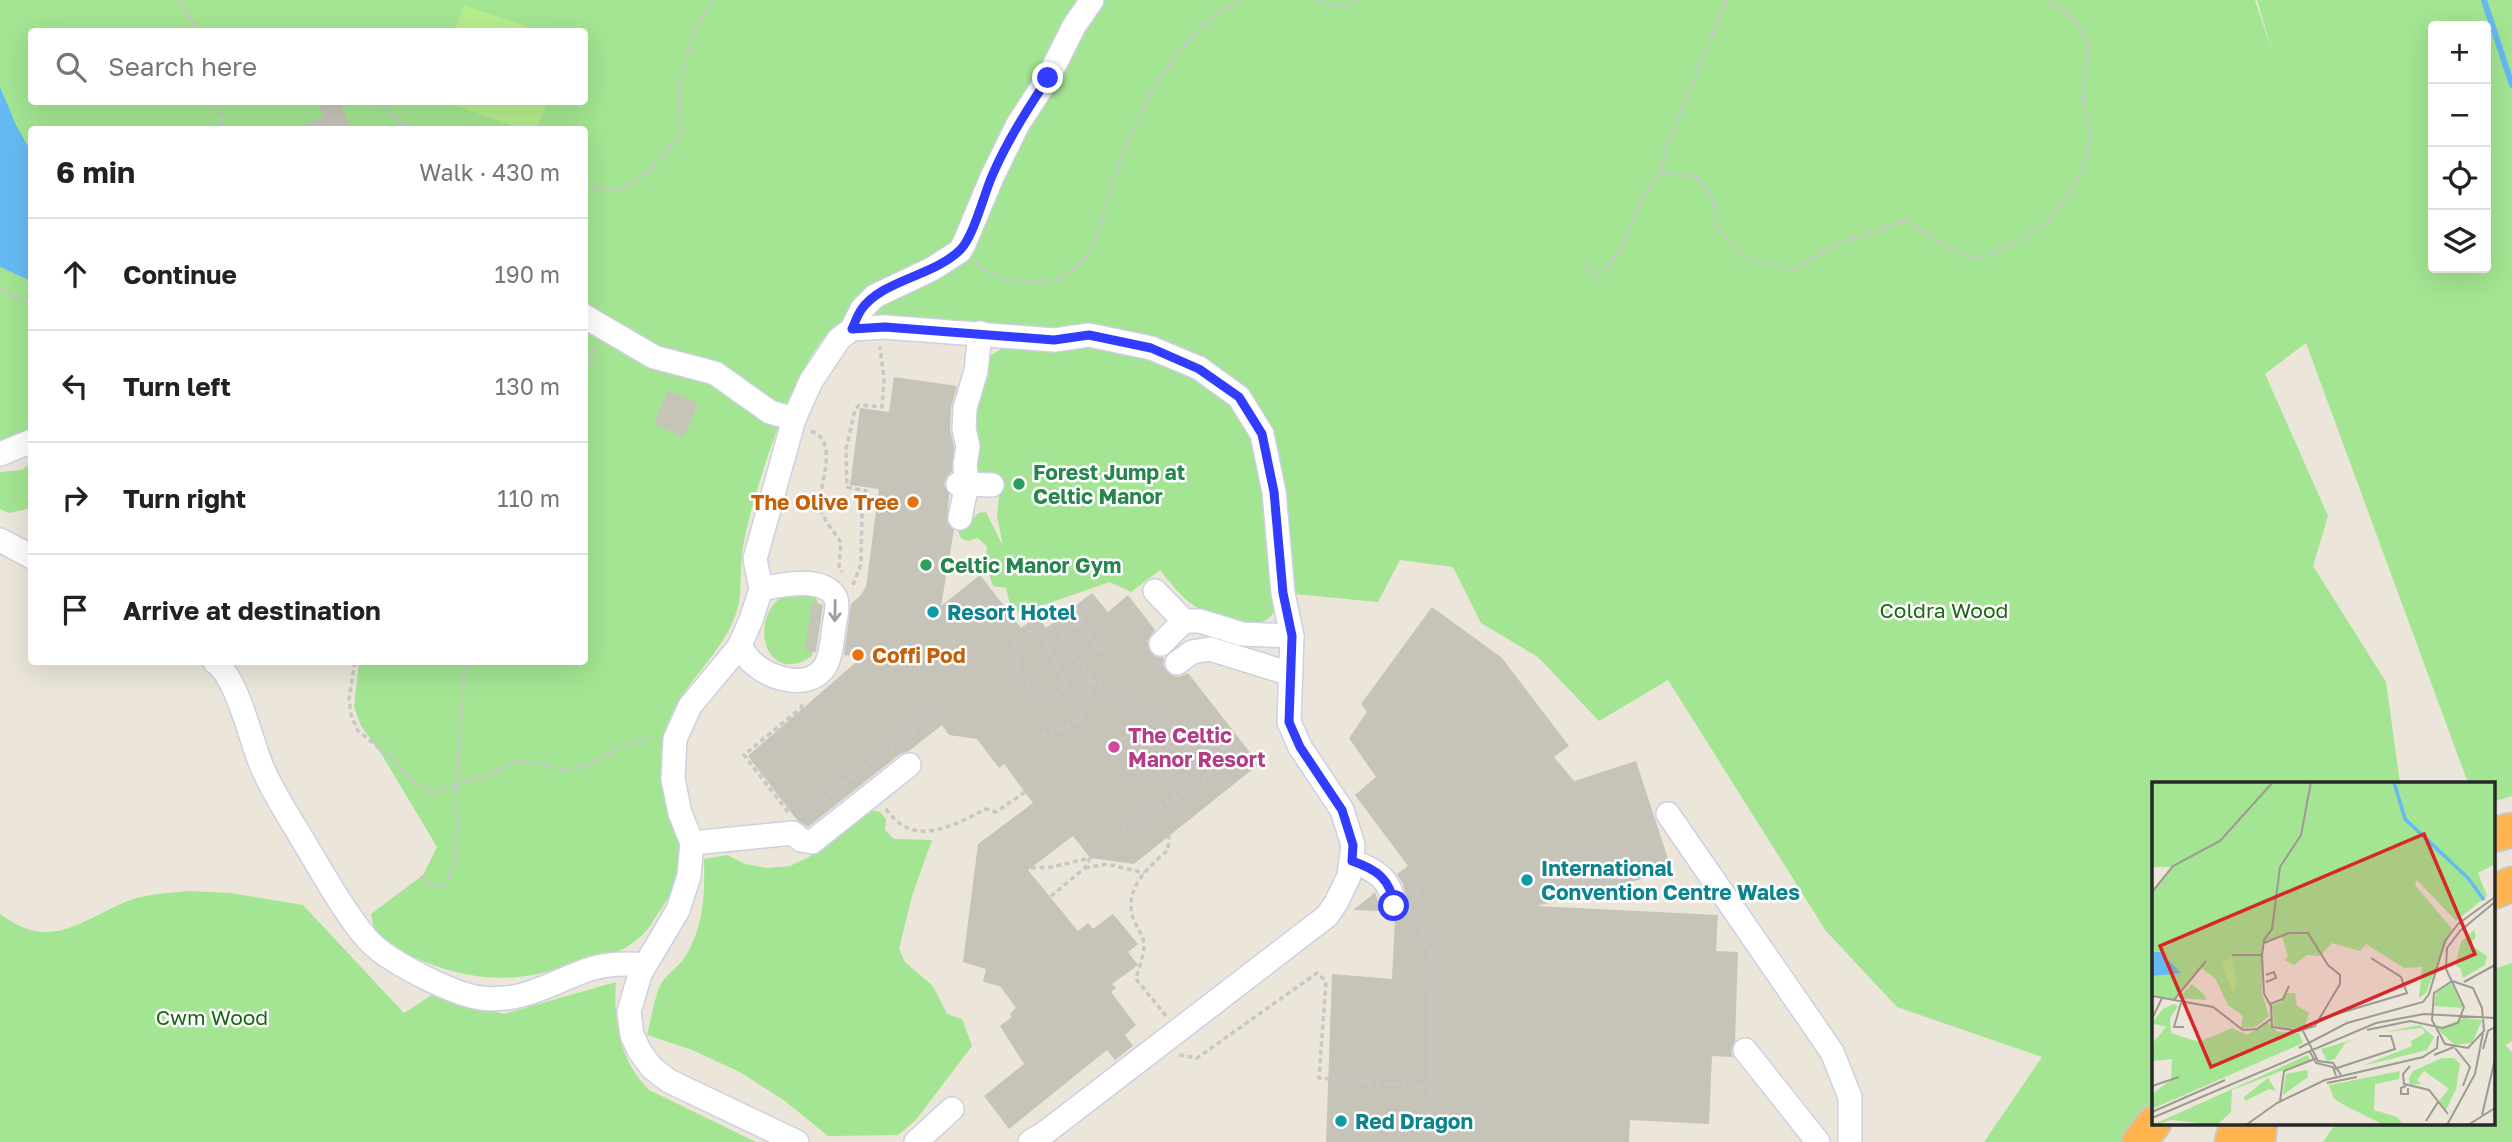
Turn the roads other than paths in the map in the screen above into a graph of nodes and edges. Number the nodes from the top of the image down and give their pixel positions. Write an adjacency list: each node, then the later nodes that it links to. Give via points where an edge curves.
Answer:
1 (1092, 0): 3 (lane, via 1018,124 960,250 875,296 862,309)
2 (589, 319): 5 (lane, via 654,357 715,373 770,412)
3 (863, 329): 4 (lane); 5 (lane, via 839,339 811,381)
4 (980, 333): 8 (lane, via 976,371 965,408 968,446); 16 (lane, via 1054,340 1089,335 1151,348 1199,369 1239,397 1262,434)
5 (793, 422): 13 (lane, via 755,559)
6 (28, 442): 7 (lane)
7 (0, 454)
8 (962, 484): 9 (lane); 10 (lane)
9 (992, 485)
10 (960, 518)
11 (0, 540): 12 (lane)
12 (28, 555)
13 (761, 589): 18 (lane); 18 (lane, one-way to 18, via 808,584 824,587 834,596 837,605 830,654 824,668 810,679 790,681 755,665)
14 (1155, 591): 15 (lane)
15 (1184, 621): 16 (lane, via 1242,634); 17 (lane)
16 (1292, 636): 21 (lane)
17 (1161, 644)
18 (739, 647): 26 (lane, via 690,706 675,739 673,779)
19 (1177, 663): 21 (lane, via 1192,652 1210,649)
20 (222, 665): 31 (lane, via 263,769 286,811 324,875 383,954 459,992 500,999 538,992 603,965)
21 (1291, 674): 27 (lane, via 1289,722 1342,810 1353,845)
22 (909, 765): 26 (lane, via 813,842 793,833)
23 (1668, 814): 42 (lane, via 1832,1052 1850,1097)
24 (2512, 830): 25 (highway)
25 (2494, 835)
26 (692, 843): 31 (lane, via 684,894)
27 (1352, 861): 30 (lane, via 1384,878); 37 (lane, via 1343,890 1327,916)
28 (2512, 884): 29 (highway)
29 (2494, 892)
30 (1394, 906)
31 (645, 965): 38 (lane, via 629,1023 652,1068)
32 (1745, 1050): 41 (lane)
33 (2153, 1124): 43 (highway)
34 (2159, 1124): 44 (highway)
35 (2237, 1124): 45 (highway)
36 (2260, 1124): 46 (highway)
37 (1046, 1139)
38 (797, 1142)
39 (916, 1142): 40 (lane, via 952,1109 946,1129)
40 (929, 1142)
41 (1818, 1142)
42 (1850, 1142)
43 (2139, 1142)
44 (2149, 1142)
45 (2232, 1142)
46 (2258, 1142)

